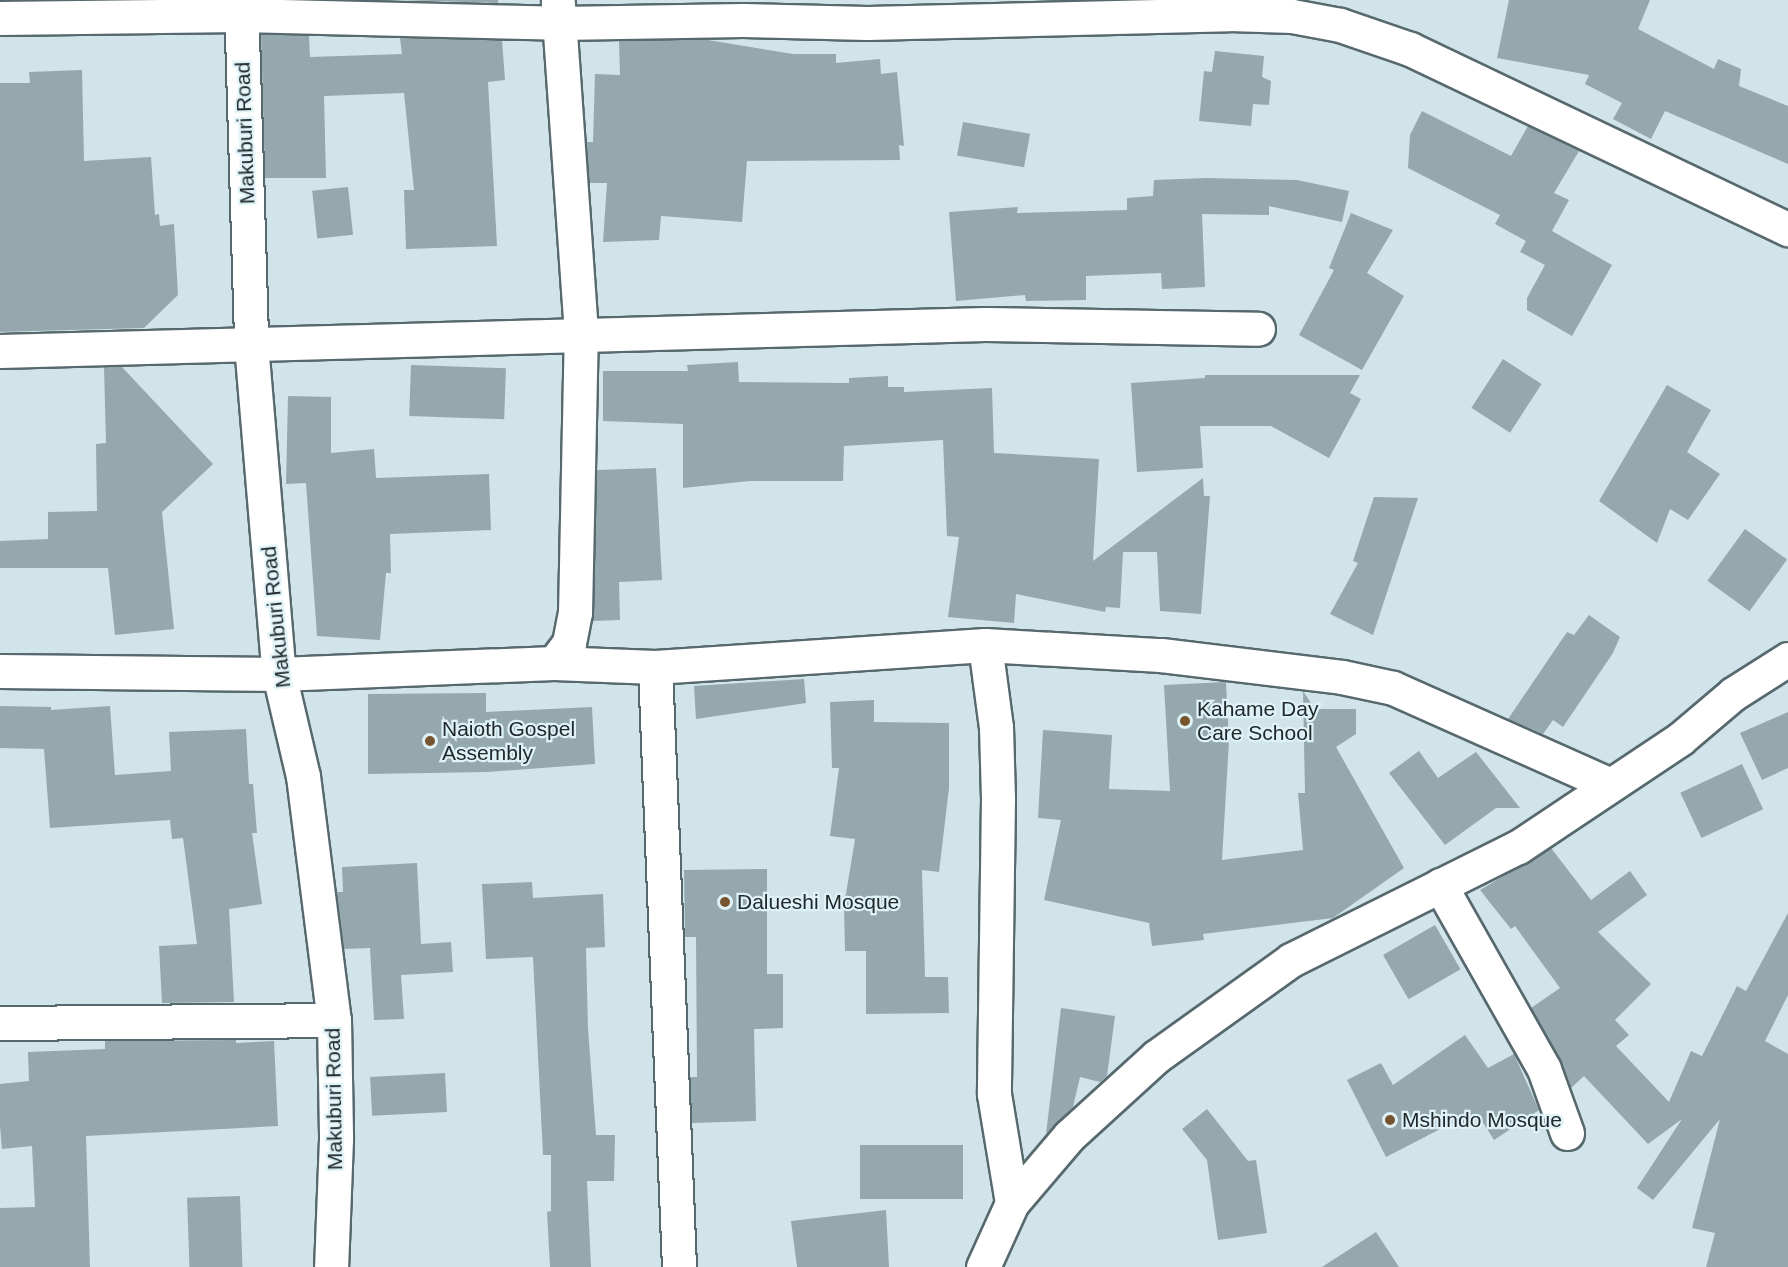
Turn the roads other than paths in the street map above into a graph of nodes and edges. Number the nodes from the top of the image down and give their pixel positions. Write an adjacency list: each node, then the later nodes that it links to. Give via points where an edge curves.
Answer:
1 (241, 7): 2 (street); 3 (street); 7 (street, Makuburi Road)
2 (558, 11): 4 (street, via 867,23 1229,14 1292,16 1340,25 1410,49); 6 (street)
3 (0, 18)
4 (1788, 229)
5 (1258, 330): 6 (street, via 985,324)
6 (581, 333): 7 (street); 11 (street, via 575,613 569,643)
7 (251, 344): 8 (street); 14 (street, Makuburi Road)
8 (0, 351)
9 (986, 645): 12 (street); 15 (street, via 1161,655 1342,677 1394,688); 20 (street, via 996,727 998,798 994,1094)
10 (1788, 659): 15 (street, via 1733,694 1680,739)
11 (554, 663): 12 (street); 14 (street)
12 (655, 667): 22 (street)
13 (0, 671): 14 (street)
14 (279, 674): 17 (street, Makuburi Road, via 303,776)
15 (1609, 784): 16 (street, via 1518,847)
16 (1440, 885): 19 (street, via 1544,1069); 20 (street, via 1291,960 1157,1056 1070,1136)
17 (333, 1020): 18 (street); 21 (street, Makuburi Road, via 336,1139)
18 (0, 1023)
19 (1566, 1133)
20 (1012, 1203): 23 (street)
21 (331, 1267)
22 (679, 1267)
23 (983, 1267)

